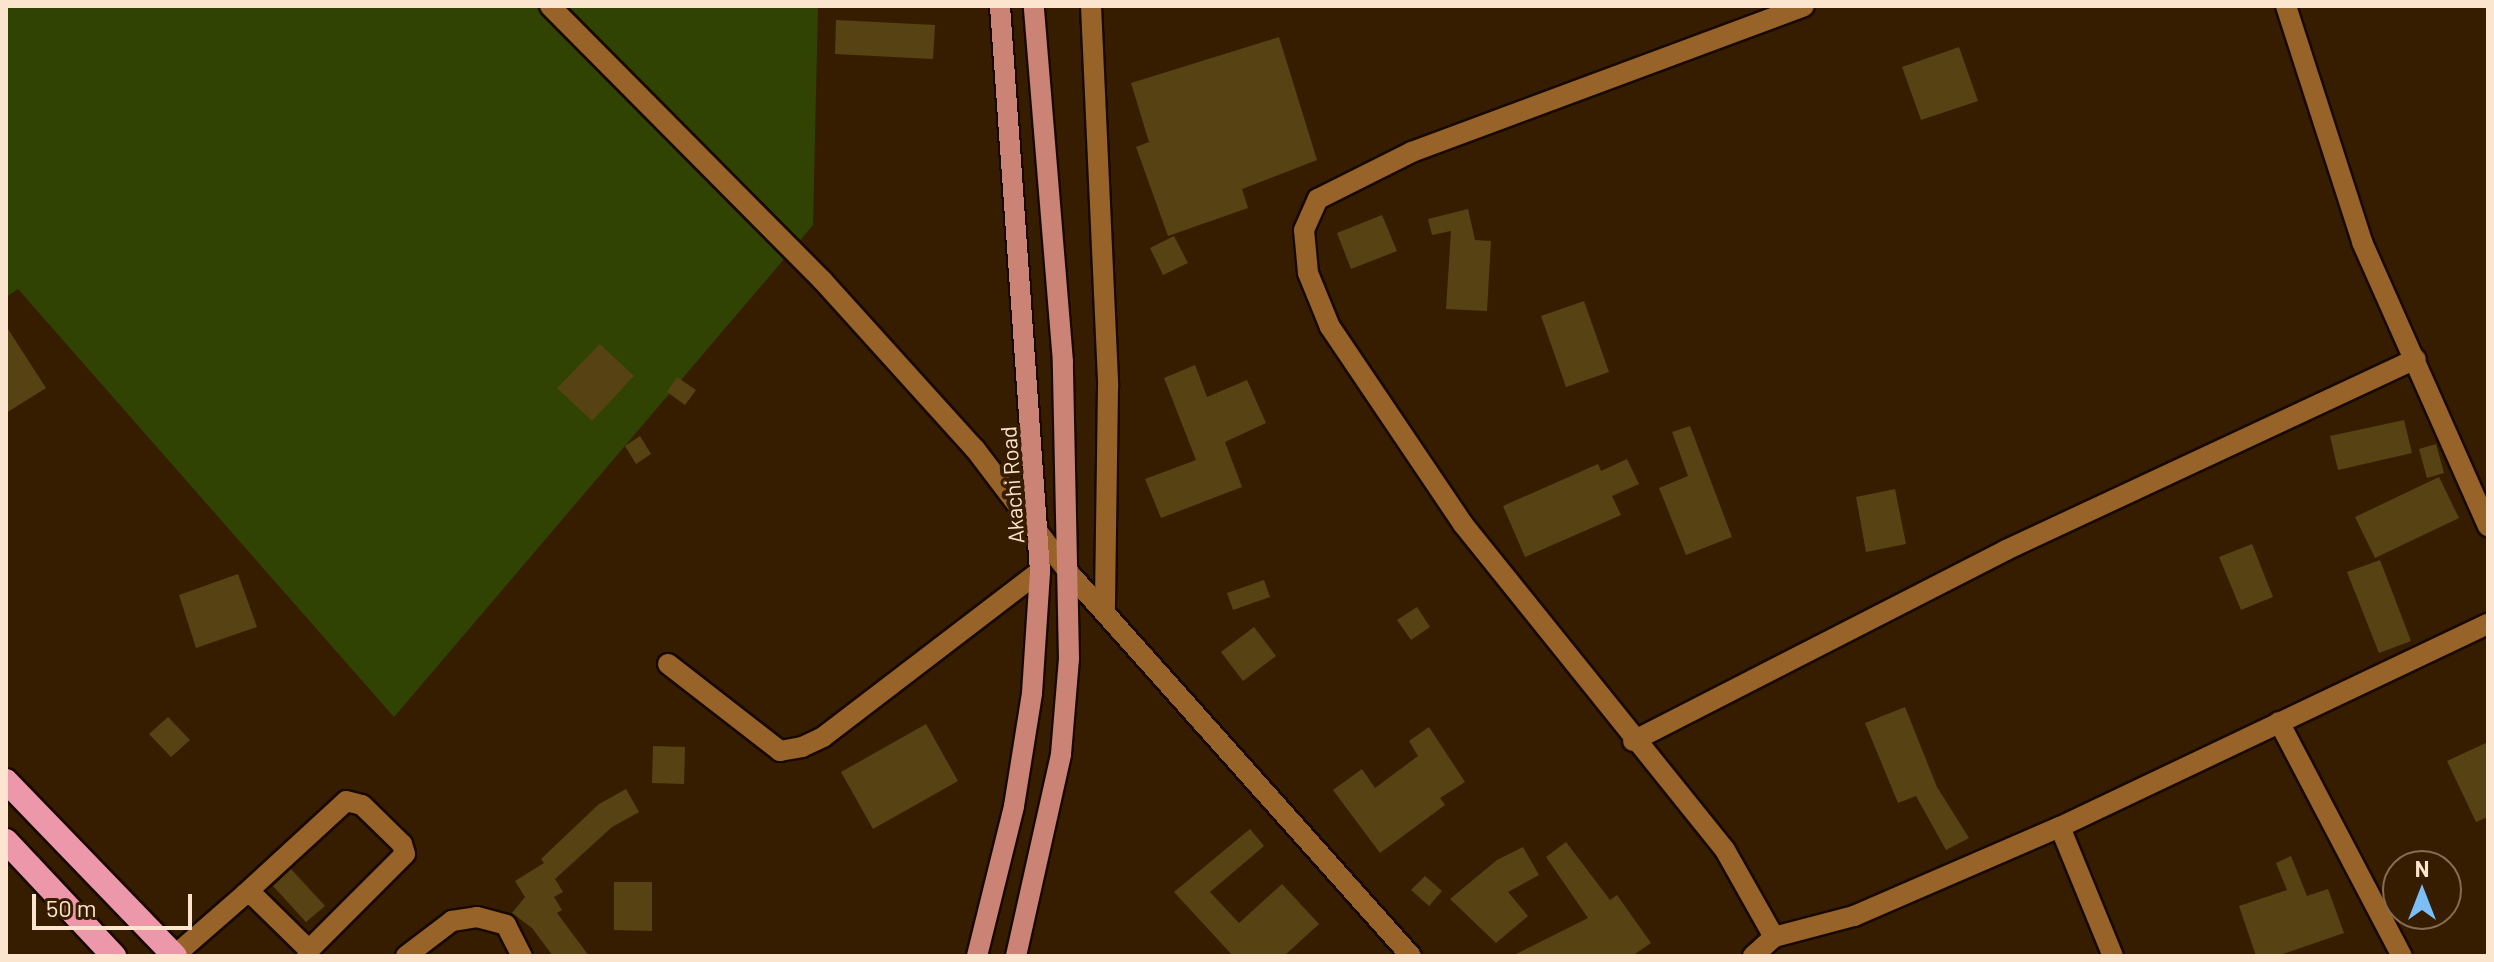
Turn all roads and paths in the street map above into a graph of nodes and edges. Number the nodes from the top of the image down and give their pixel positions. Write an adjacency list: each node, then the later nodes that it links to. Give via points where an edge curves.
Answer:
1 (550, 6): 9 (street, via 823,281 975,449)
2 (1000, 6): 9 (main road, Akachi Road)
3 (1034, 6): 11 (main road, via 1063,362)
4 (1091, 6): 12 (street, via 1108,387)
5 (1804, 6): 16 (street, via 1412,152 1318,199 1304,230 1308,273 1330,327 1463,524)
6 (2286, 6): 7 (street, via 2362,242)
7 (2416, 359): 8 (street); 16 (street, via 2006,550)
8 (2488, 526)
9 (1041, 537): 10 (main road, Akachi Road); 11 (street)
10 (1040, 571): 14 (street, via 823,737 802,747 780,751); 27 (main road, Akachi Road, via 1030,707 1014,806)
11 (1070, 574): 12 (street); 28 (main road, via 1061,754)
12 (1105, 610): 29 (street)
13 (2488, 624): 15 (street)
14 (668, 664)
15 (2279, 722): 18 (street); 32 (street)
16 (1633, 741): 21 (street, via 1725,850)
17 (6, 781): 24 (highway)
18 (2060, 827): 21 (street, via 1854,916); 31 (street)
19 (6, 841): 23 (highway)
20 (245, 894): 22 (street, via 254,896); 22 (street, via 346,801 362,805 402,844 405,854); 24 (street)
21 (1774, 937): 30 (street)
22 (308, 953)
23 (114, 956)
24 (174, 956)
25 (406, 956): 26 (street, via 452,921 477,917 506,925)
26 (522, 956)
27 (977, 956)
28 (1016, 956)
29 (1411, 956)
30 (1753, 956)
31 (2113, 956)
32 (2402, 956)

